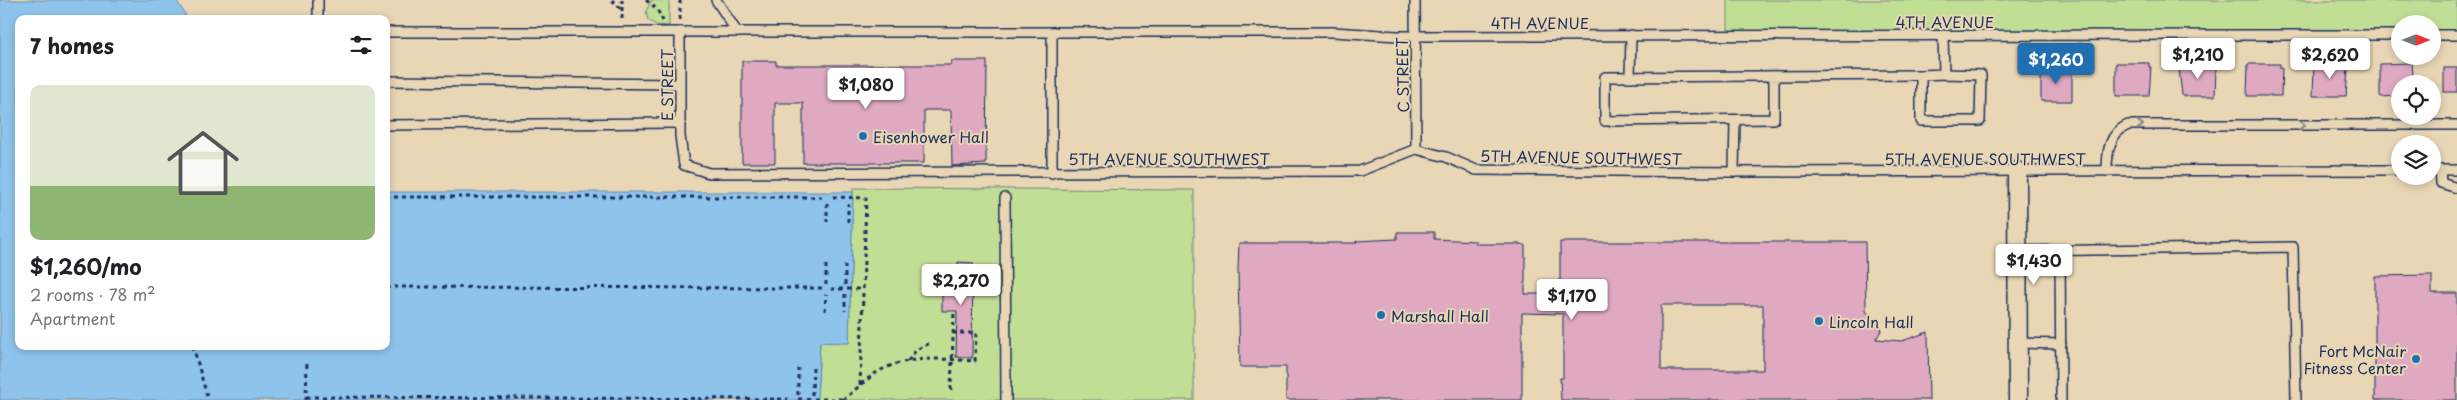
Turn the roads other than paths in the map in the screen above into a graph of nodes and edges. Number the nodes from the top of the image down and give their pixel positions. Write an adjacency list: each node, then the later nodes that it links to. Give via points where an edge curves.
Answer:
1 (318, 0): 4 (lane)
2 (716, 0): 7 (lane)
3 (1414, 0): 14 (lane, C STREET)
4 (318, 15)
5 (390, 32): 6 (lane, E STREET)
6 (680, 32): 7 (lane, 4TH AVENUE); 20 (lane, E STREET)
7 (737, 32): 8 (lane, 4TH AVENUE)
8 (1052, 32): 14 (lane, 4TH AVENUE, via 1333,32); 33 (lane)
9 (1631, 35): 10 (lane, 4TH AVENUE); 14 (lane, 4TH AVENUE); 18 (lane)
10 (1943, 35): 11 (lane, 4TH AVENUE); 15 (lane)
11 (2391, 35)
12 (2441, 35): 13 (lane)
13 (2457, 35)
14 (1416, 36): 25 (lane, C STREET)
15 (1944, 74): 16 (lane); 16 (lane, via 1981,75 1980,121 1921,121)
16 (1921, 75): 17 (lane)
17 (1774, 76): 18 (lane); 21 (lane, via 1774,119)
18 (1630, 77): 21 (lane, via 1605,77 1605,121)
19 (390, 81): 20 (lane)
20 (680, 84): 22 (lane, E STREET)
21 (1735, 120): 31 (lane)
22 (680, 123): 23 (lane); 32 (lane, E STREET, via 684,165)
23 (390, 125)
24 (2457, 125): 30 (lane, one-way to 24, via 2107,154 2114,136 2128,125)
25 (1416, 149): 31 (lane, 5TH AVENUE SOUTHWEST, via 1476,170); 33 (lane, 5TH AVENUE SOUTHWEST, via 1360,171)
26 (2391, 170): 30 (lane, 5TH AVENUE SOUTHWEST)
27 (2441, 170): 28 (lane)
28 (2457, 170)
29 (2017, 171): 30 (lane, 5TH AVENUE SOUTHWEST); 31 (lane, 5TH AVENUE SOUTHWEST); 38 (street)
30 (2107, 171)
31 (1734, 172)
32 (709, 173): 33 (lane, 5TH AVENUE SOUTHWEST)
33 (1052, 173)
34 (2441, 183): 35 (lane)
35 (2457, 188)
36 (1005, 198): 41 (lane)
37 (2060, 250): 38 (lane); 40 (lane); 44 (lane, via 2293,247)
38 (2018, 251): 39 (street)
39 (2018, 343): 40 (lane); 42 (street)
40 (2061, 344): 43 (lane)
41 (1006, 400)
42 (2018, 400)
43 (2061, 400)
44 (2296, 400)

